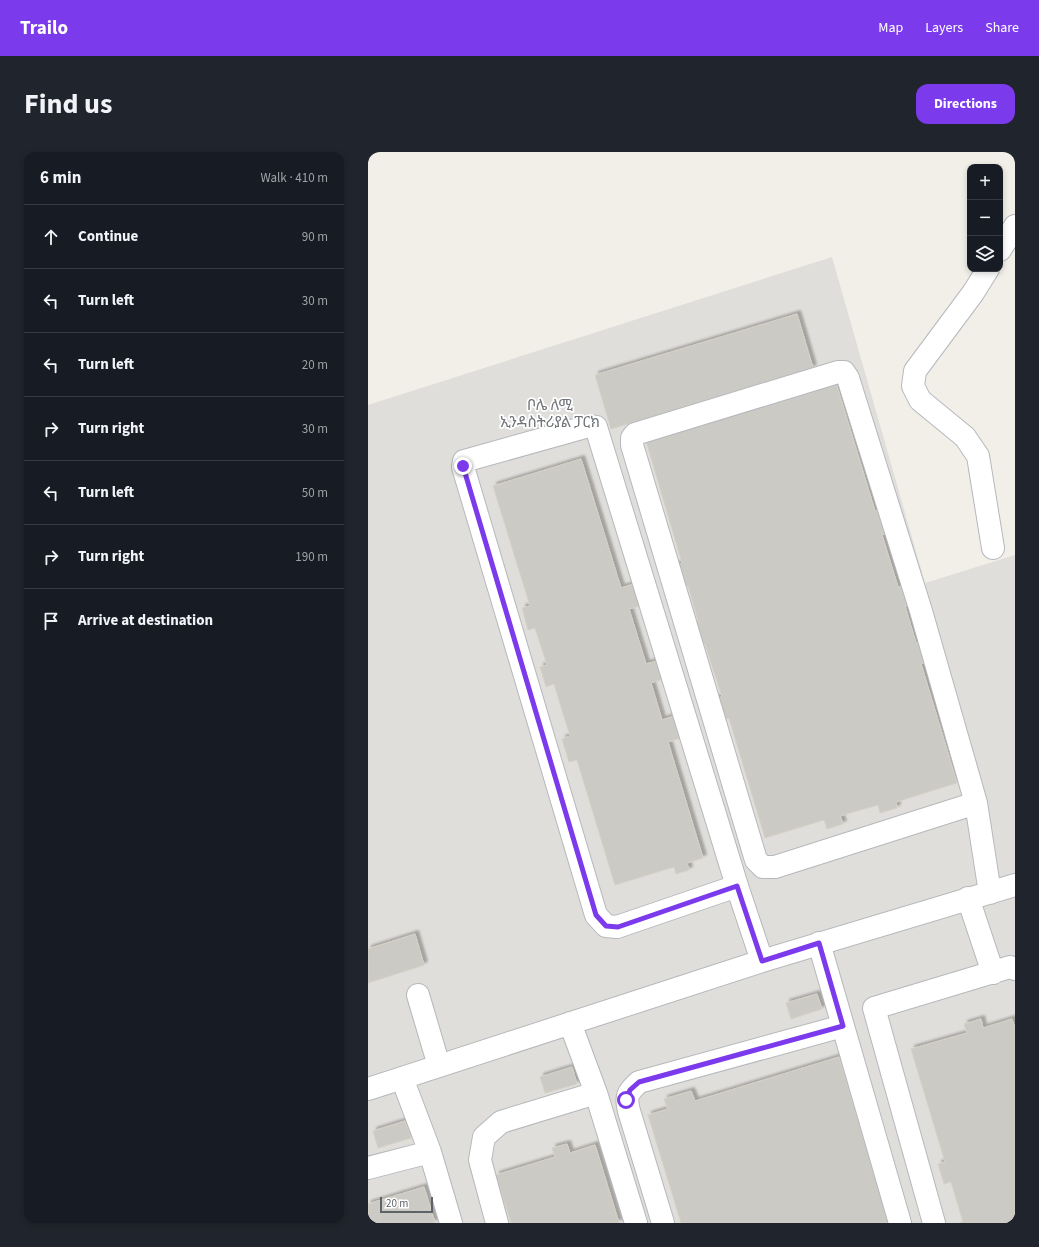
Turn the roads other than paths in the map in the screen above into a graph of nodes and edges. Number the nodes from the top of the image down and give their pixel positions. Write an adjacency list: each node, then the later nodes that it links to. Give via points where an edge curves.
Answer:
1 (1015, 226): 2 (lane)
2 (1003, 245)
3 (986, 272): 4 (lane, via 915,371 913,386 920,400 965,437 978,456)
4 (992, 548)
5 (976, 803): 5 (lane, via 775,867 763,867 756,860 632,445 634,434 844,372 921,611); 8 (lane)
6 (1015, 885): 8 (lane)
7 (737, 886): 7 (lane, via 618,927 606,926 596,915 463,466 464,461 589,426 596,427); 11 (lane)
8 (990, 893): 9 (lane)
9 (968, 898): 10 (lane); 13 (lane)
10 (819, 943): 11 (lane); 16 (lane)
11 (762, 961): 15 (lane)
12 (1015, 969): 13 (lane, via 1010,967)
13 (993, 973): 28 (lane, via 874,1008)
14 (418, 995): 17 (lane)
15 (570, 1023): 17 (lane); 20 (lane)
16 (843, 1026): 26 (lane, via 639,1082 630,1090 626,1100 627,1106); 27 (lane)
17 (439, 1066): 18 (lane)
18 (402, 1078): 19 (lane); 21 (lane)
19 (368, 1089)
20 (596, 1093): 24 (lane, via 500,1122 484,1137 480,1160); 25 (lane)
21 (430, 1152): 22 (lane); 23 (lane)
22 (368, 1168)
23 (451, 1223)
24 (497, 1223)
25 (636, 1223)
26 (663, 1223)
27 (900, 1223)
28 (934, 1223)

